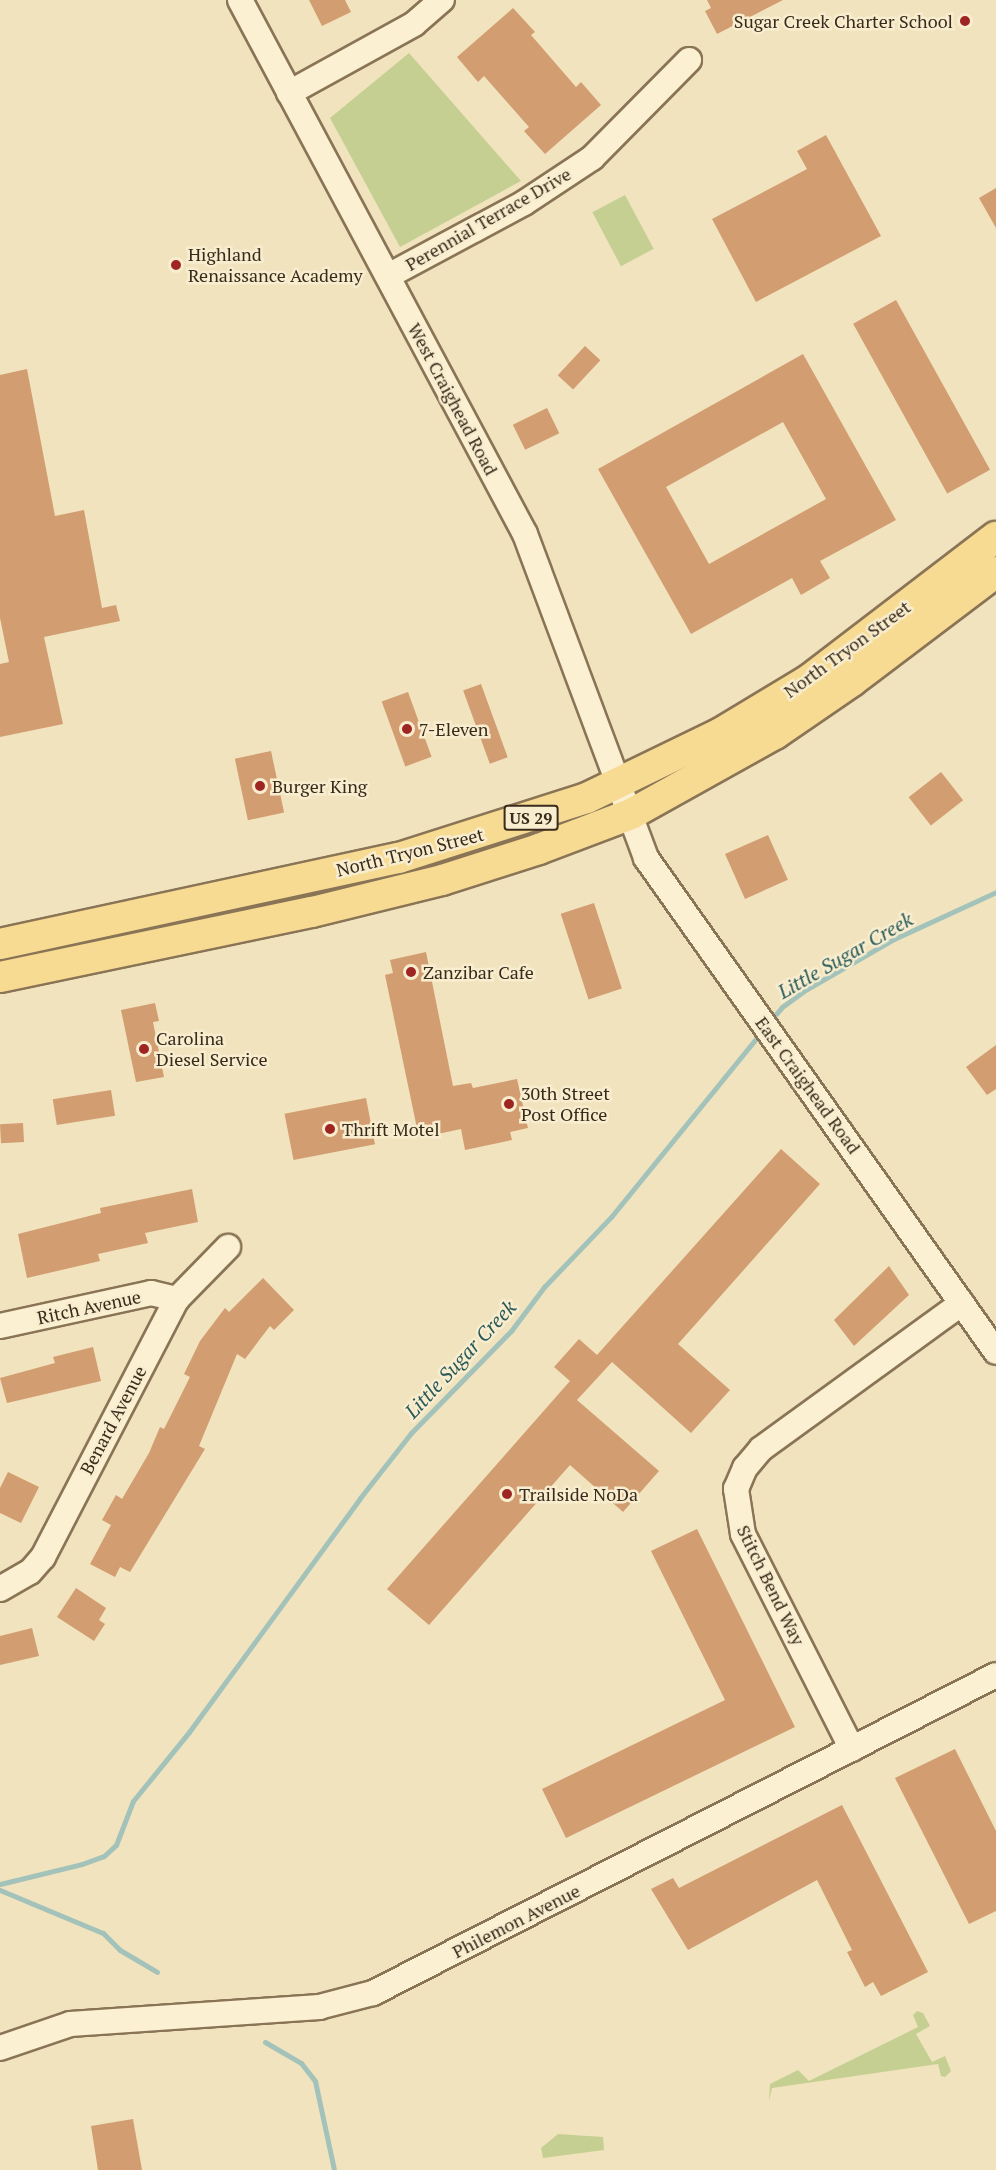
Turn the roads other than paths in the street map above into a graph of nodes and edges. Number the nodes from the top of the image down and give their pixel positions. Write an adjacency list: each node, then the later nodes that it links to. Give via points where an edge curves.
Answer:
1 (240, 0): 4 (street, West Craighead Road)
2 (442, 0): 4 (street, via 414,24)
3 (690, 60): 5 (street, Perennial Terrace Drive, via 592,158 524,203)
4 (289, 93): 5 (street, West Craighead Road)
5 (388, 276): 8 (street, West Craighead Road, via 525,534)
6 (996, 537): 8 (main road, North Tryon Street / US 29, via 810,679 719,734)
7 (996, 572): 9 (main road, North Tryon Street / US 29, via 775,734)
8 (619, 784): 9 (street, West Craighead Road); 10 (main road, North Tryon Street / US 29, via 515,824 399,858)
9 (631, 814): 11 (main road, North Tryon Street / US 29, via 442,880); 14 (street, East Craighead Road, via 646,858)
10 (0, 944)
11 (0, 977)
12 (228, 1247): 13 (street, Benard Avenue)
13 (177, 1299): 15 (street, Ritch Avenue, via 151,1293); 17 (street, Benard Avenue, via 43,1557 30,1572)
14 (962, 1303): 16 (street, East Craighead Road); 19 (street, Stitch Bend Way, via 760,1449 745,1468 736,1490 743,1534)
15 (0, 1326)
16 (996, 1352)
17 (0, 1589)
18 (996, 1675): 19 (street, Philemon Avenue)
19 (852, 1749): 20 (street, Philemon Avenue, via 373,1993 320,2007 70,2024)
20 (0, 2048)

